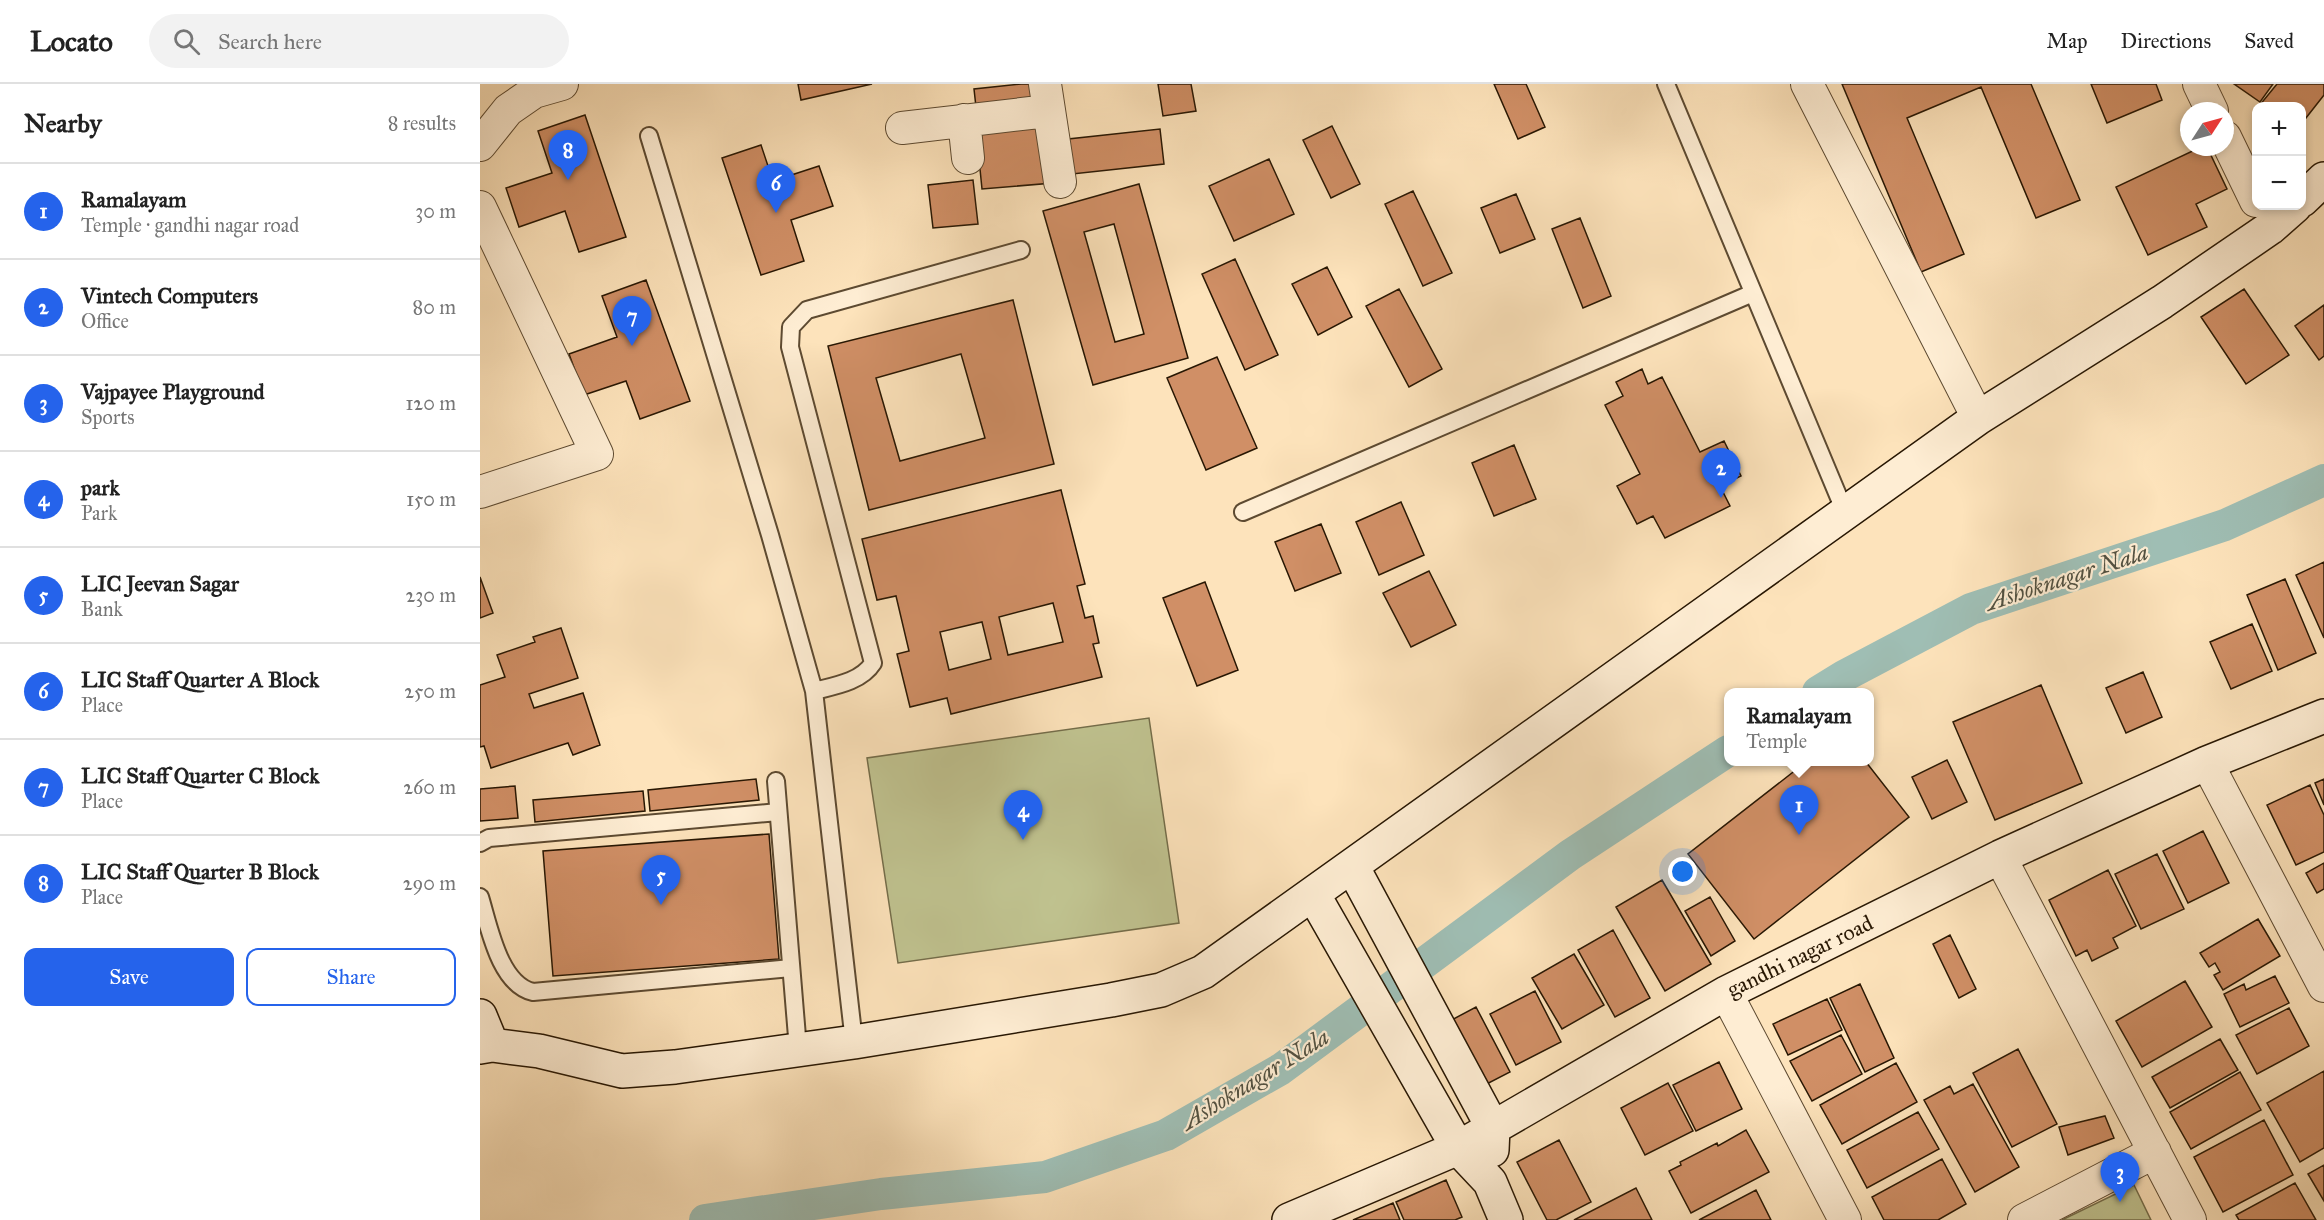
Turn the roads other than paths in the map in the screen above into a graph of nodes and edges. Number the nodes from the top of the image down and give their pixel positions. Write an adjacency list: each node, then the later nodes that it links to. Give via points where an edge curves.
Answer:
1 (562, 84): 10 (street, via 534,92 508,110)
2 (1666, 84): 19 (lane)
3 (1807, 84): 20 (street)
4 (2199, 84): 6 (street)
5 (1047, 97): 7 (street); 14 (street)
6 (2208, 102)
7 (964, 120): 8 (street); 12 (street)
8 (902, 128)
9 (649, 136): 24 (lane)
10 (480, 145)
11 (2234, 155): 17 (street)
12 (968, 158)
13 (2324, 179): 15 (street)
14 (1060, 182)
15 (2306, 195)
16 (480, 207): 21 (street, via 597,454)
17 (2262, 211): 20 (street, via 2162,302)
18 (1021, 250): 24 (lane, via 807,310 791,327 789,347 873,663 859,676)
19 (1753, 293): 22 (lane); 23 (lane)
20 (1978, 418): 23 (street)
21 (480, 492)
22 (1243, 512)
23 (1845, 512): 31 (street)
24 (814, 691): 38 (lane)
25 (2324, 716): 26 (street, gandhi nagar road)
26 (2207, 763): 30 (street, gandhi nagar road); 35 (street)
27 (776, 781): 28 (lane)
28 (778, 812): 29 (lane, via 489,838); 34 (lane)
29 (480, 843)
30 (2000, 857): 36 (street, gandhi nagar road); 42 (street)
31 (1352, 866): 33 (street); 40 (street)
32 (480, 897): 34 (lane, via 501,963 524,990)
33 (1320, 907): 38 (street, via 1203,972 1161,990); 41 (street)
34 (791, 968): 39 (lane)
35 (2324, 986)
36 (1726, 993): 40 (street, gandhi nagar road); 46 (street)
37 (484, 1036): 39 (street, via 622,1071)
38 (854, 1042): 39 (street)
39 (798, 1048)
40 (1493, 1128): 41 (street, gandhi nagar road); 43 (street)
41 (1451, 1137): 43 (street); 44 (street, gandhi nagar road)
42 (2155, 1152): 47 (street); 48 (street)
43 (1490, 1182): 45 (street)
44 (1289, 1220)
45 (1506, 1220)
46 (1845, 1220)
47 (2024, 1220)
48 (2190, 1220)

